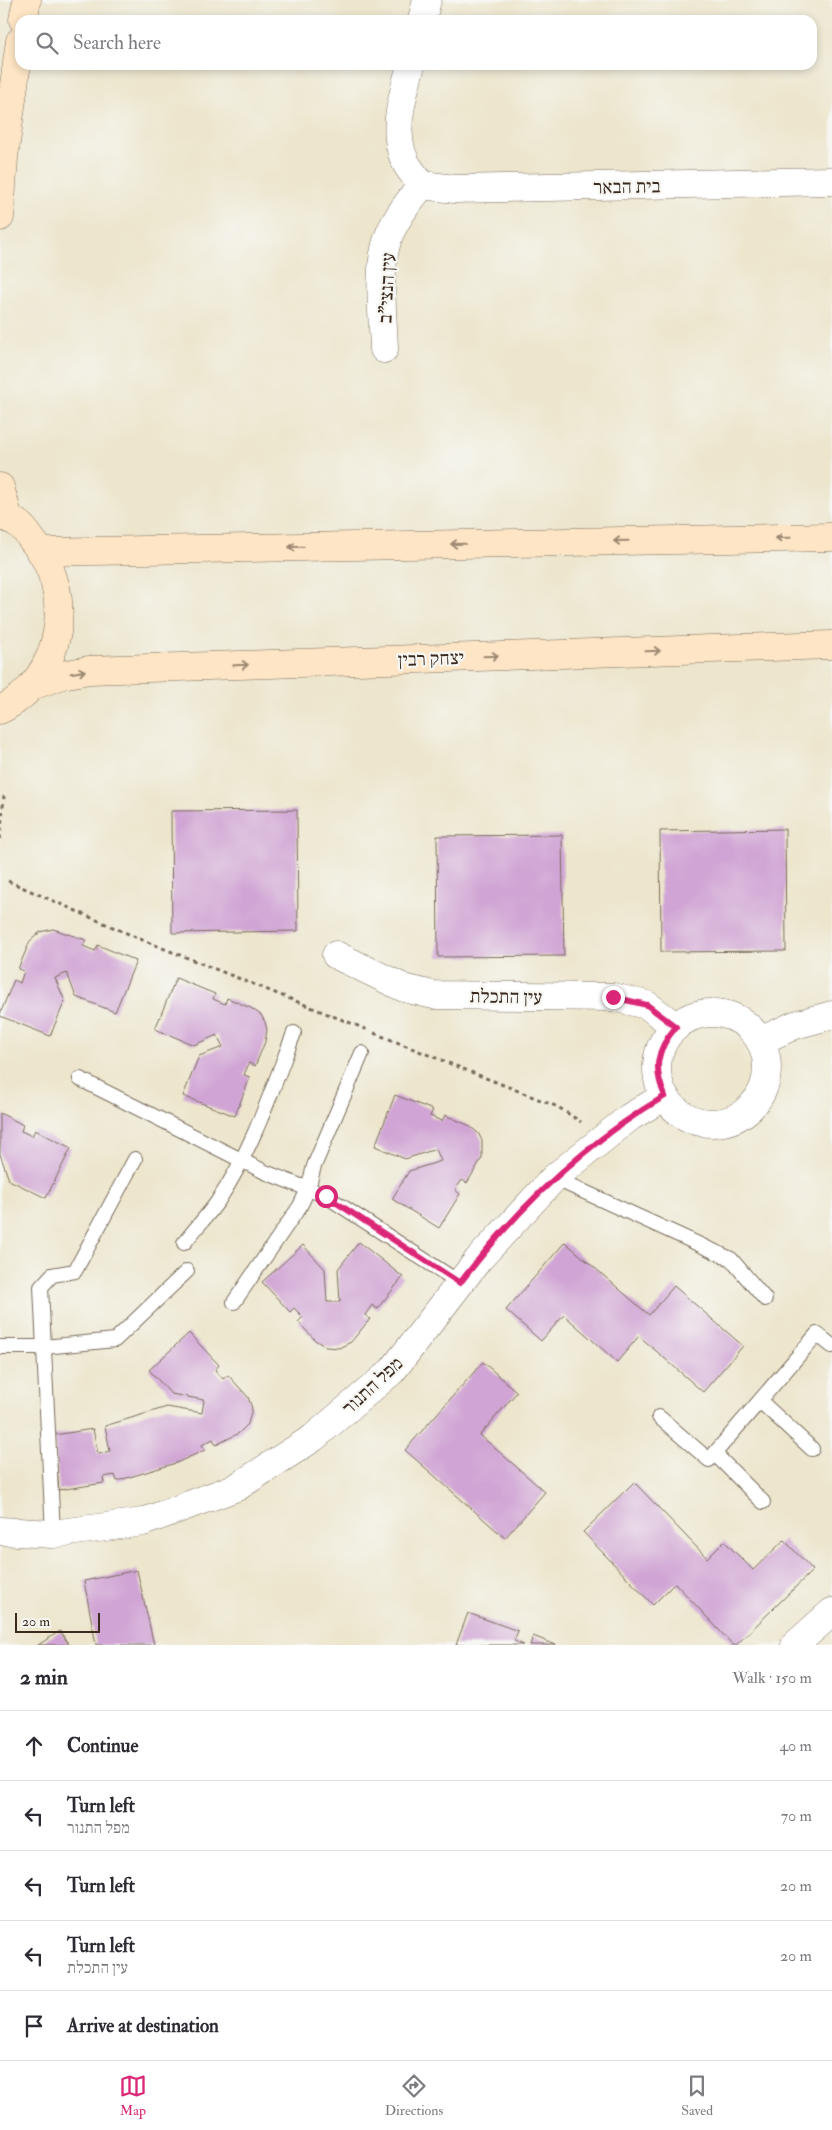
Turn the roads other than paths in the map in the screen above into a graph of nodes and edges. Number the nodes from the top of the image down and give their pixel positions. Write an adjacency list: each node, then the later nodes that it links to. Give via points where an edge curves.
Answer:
1 (27, 0): 3 (main road)
2 (427, 0): 4 (street)
3 (24, 15)
4 (423, 15)
5 (16, 70): 9 (main road, via 4,156)
6 (410, 70): 8 (street, via 399,112 399,143 406,164)
7 (832, 181): 8 (street, בית הבאר, via 455,190)
8 (422, 185): 10 (street, עין הנצי"ב, via 389,235 382,269)
9 (0, 217)
10 (384, 349)
11 (0, 487): 12 (main road)
12 (4, 516): 14 (main road, via 18,524)
13 (832, 536): 14 (main road, one-way to 14)
14 (43, 552): 16 (main road, via 59,595 60,617 48,661)
15 (832, 645): 16 (main road, יצחק רבין, one-way to 15, via 62,674 89,670)
16 (32, 686): 17 (main road)
17 (0, 710)
18 (336, 955): 20 (street, עין התכלת, via 404,988 433,995 613,997 647,1005)
19 (832, 1015): 22 (street, via 795,1025)
20 (676, 1027): 22 (street, via 705,1013 721,1014 750,1028); 25 (street, via 666,1038 658,1060 659,1082)
21 (294, 1033): 27 (lane, via 264,1112)
22 (760, 1041): 25 (street, via 766,1058 762,1091 740,1116 724,1122 706,1123 690,1119 676,1110)
23 (362, 1053): 29 (lane, via 314,1166)
24 (80, 1079): 27 (lane)
25 (665, 1096): 28 (street, מפל התנור, via 630,1117)
26 (135, 1160): 37 (lane, via 75,1271 52,1275 41,1287)
27 (241, 1160): 29 (lane); 30 (lane, via 218,1201)
28 (554, 1178): 32 (street, מפל התנור); 33 (lane, via 731,1259)
29 (308, 1189): 32 (lane, via 326,1196); 34 (lane, via 300,1206)
30 (184, 1242)
31 (187, 1271): 37 (lane, via 115,1340)
32 (460, 1283): 44 (street, מפל התנור, via 392,1371 313,1438 237,1488 143,1522)
33 (765, 1299)
34 (234, 1302)
35 (832, 1346): 38 (lane, via 817,1334)
36 (0, 1347): 37 (lane)
37 (44, 1348): 44 (lane)
38 (760, 1401): 40 (lane); 41 (lane)
39 (660, 1417): 41 (lane, via 709,1460)
40 (812, 1449)
41 (715, 1454): 42 (lane)
42 (763, 1502)
43 (0, 1531): 44 (street, מפל התנור)
44 (53, 1534)
45 (832, 1612): 46 (street)
46 (795, 1645)

